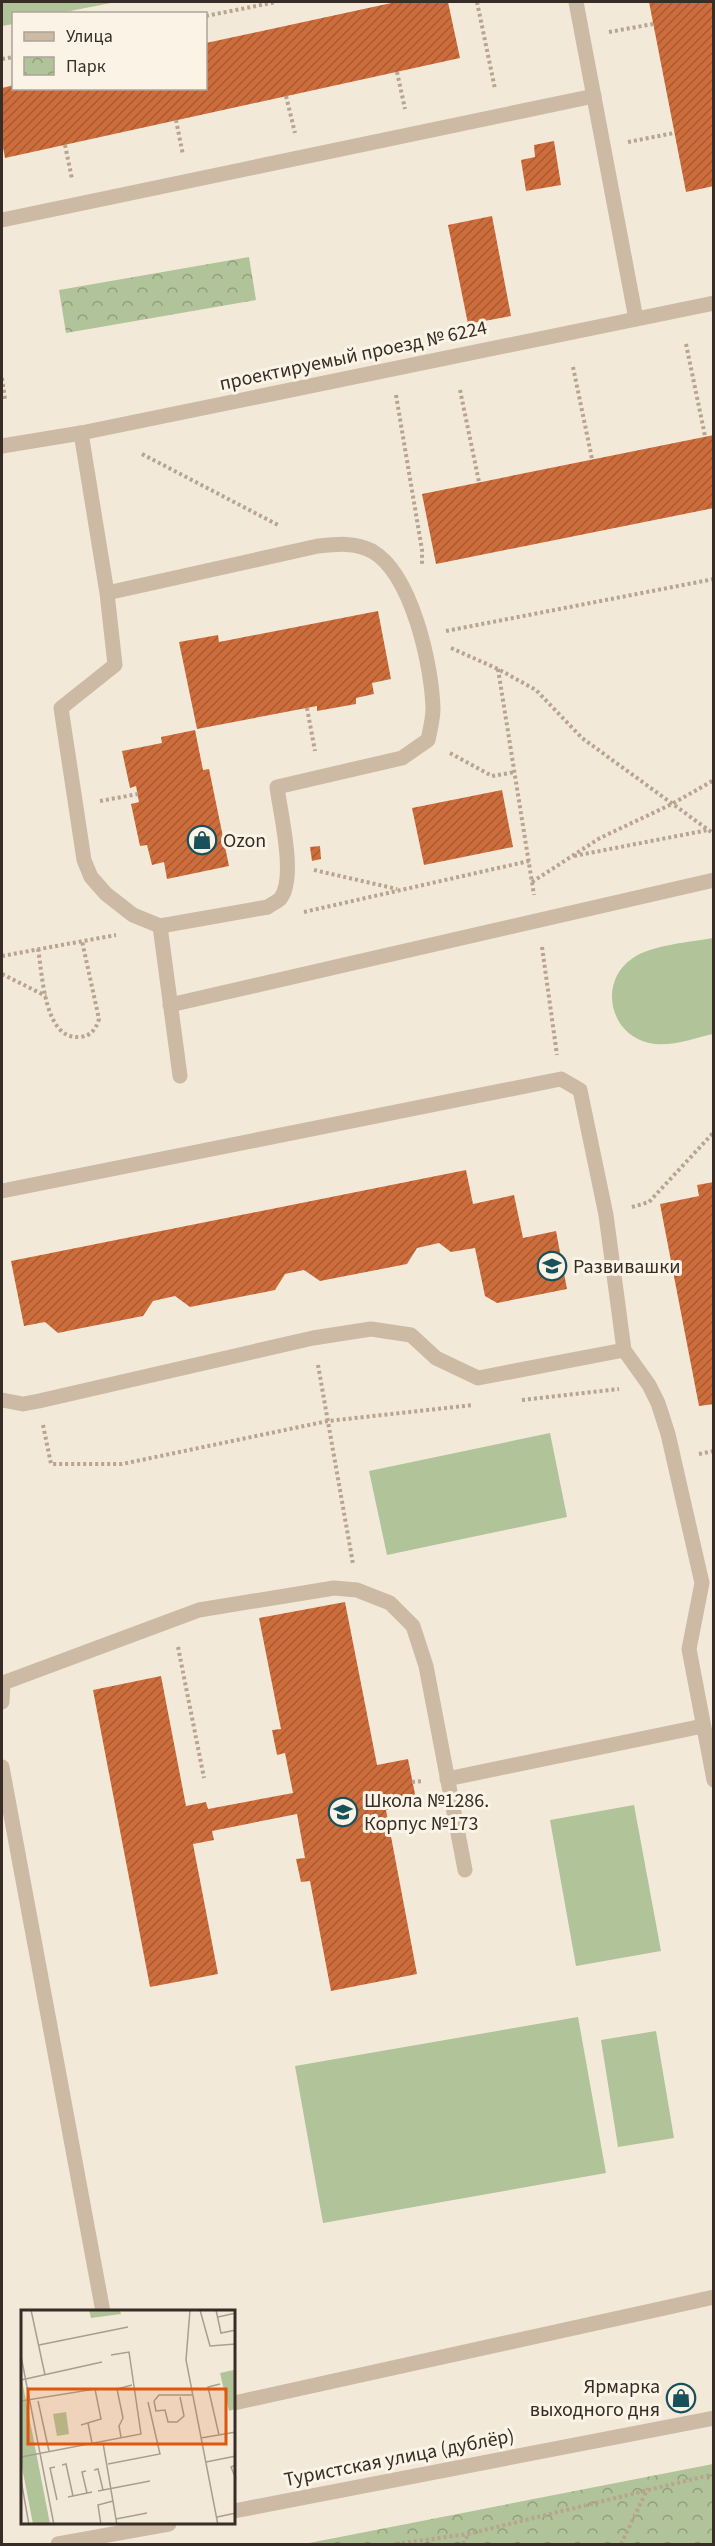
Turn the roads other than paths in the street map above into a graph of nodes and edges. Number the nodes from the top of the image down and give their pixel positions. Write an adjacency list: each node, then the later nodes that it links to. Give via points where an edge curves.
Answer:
1 (576, 2): 2 (street)
2 (594, 96): 3 (street); 5 (street)
3 (2, 220)
4 (714, 303): 5 (street, проектируемый проезд № 6224)
5 (636, 319): 6 (street, проектируемый проезд № 6224)
6 (81, 433): 7 (street, проектируемый проезд № 6224); 8 (street)
7 (2, 446)
8 (107, 594): 10 (street, via 115,665 61,708 84,860 106,894 133,915); 10 (street, via 346,543 372,552 396,575 423,635 433,709 428,741 402,758 277,787 288,864 287,883 280,899 268,907)
9 (714, 880): 11 (street)
10 (160, 926): 11 (street)
11 (170, 1005): 12 (street)
12 (180, 1076)
13 (2, 1191): 14 (street, via 561,1080 580,1090 606,1215)
14 (624, 1350): 15 (street, via 478,1378 436,1358 411,1335 371,1329 314,1338 39,1401 23,1404); 16 (street, via 658,1403)
15 (2, 1400)
16 (708, 1582): 18 (street, via 688,1649)
17 (2, 1702): 20 (street, via 3,1683 199,1610 334,1588 357,1590 390,1603 413,1626 426,1666)
18 (703, 1726): 20 (street); 21 (street)
19 (2, 1767): 24 (street)
20 (447, 1779): 22 (street)
21 (714, 1780)
22 (465, 1869)
23 (714, 2297): 25 (street)
24 (103, 2310)
25 (236, 2403)
26 (714, 2418): 27 (street, Туристская улица (дублёр))
27 (236, 2511)
28 (139, 2526): 29 (street); 30 (street)
29 (58, 2544)
30 (142, 2544)

